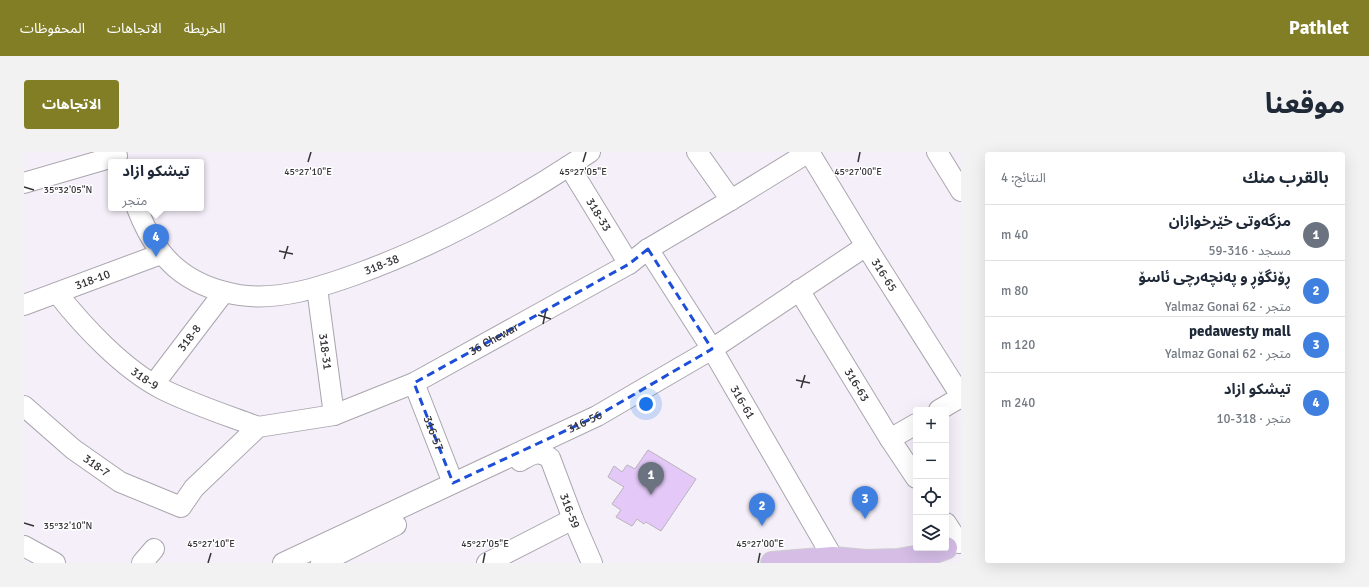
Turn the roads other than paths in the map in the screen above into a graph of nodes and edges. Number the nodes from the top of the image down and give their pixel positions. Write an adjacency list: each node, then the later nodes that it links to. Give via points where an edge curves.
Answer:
1 (590, 152): 6 (street, 318-38)
2 (697, 152): 9 (street)
3 (809, 152): 9 (street, 36 Chewar); 11 (street, 316-65)
4 (937, 152): 8 (street)
5 (108, 160): 7 (street)
6 (569, 166): 14 (street, 318-33); 15 (street, 318-38, via 444,238 390,262)
7 (24, 183)
8 (961, 191)
9 (731, 200): 12 (street, 36 Chewar)
10 (138, 211): 13 (street, 318-38)
11 (866, 246): 16 (street, 316-56); 23 (street, 316-65)
12 (648, 249): 14 (street, 36 Chewar); 20 (street, 316-61)
13 (161, 254): 17 (street, 318-38, via 196,282); 18 (street, 318-10)
14 (629, 264): 21 (street, 36 Chewar)
15 (317, 288): 17 (street, 318-38, via 275,296); 26 (street, 318-31)
16 (799, 290): 20 (street, 316-56); 29 (street, 316-63)
17 (224, 292): 22 (street, 318-8)
18 (57, 293): 19 (street, 318-10); 22 (street, 318-9, via 93,334 138,374)
19 (24, 305)
20 (712, 349): 31 (street, 316-56, via 597,416); 36 (street, 316-61)
21 (414, 383): 26 (street, 36 Chewar); 31 (street, 316-57)
22 (154, 384): 28 (street, 318-9)
23 (961, 397): 25 (street)
24 (24, 406): 28 (street, 318-7, via 73,450 120,482 181,507 194,488)
25 (944, 407)
26 (334, 414): 28 (street, 36 Chewar)
27 (913, 426): 29 (street)
28 (258, 427)
29 (890, 439): 30 (street, 316-63)
30 (913, 474)
31 (453, 483): 38 (street, 316-56)
32 (572, 519): 39 (street, 316-59, via 550,458 535,453); 40 (street); 41 (street, 316-59)
33 (949, 533): 34 (street)
34 (953, 545): 36 (main road, via 926,555 898,560)
35 (24, 546): 37 (street)
36 (833, 558): 42 (main road)
37 (56, 563)
38 (283, 563)
39 (321, 563)
40 (487, 563)
41 (592, 563)
42 (772, 563)

